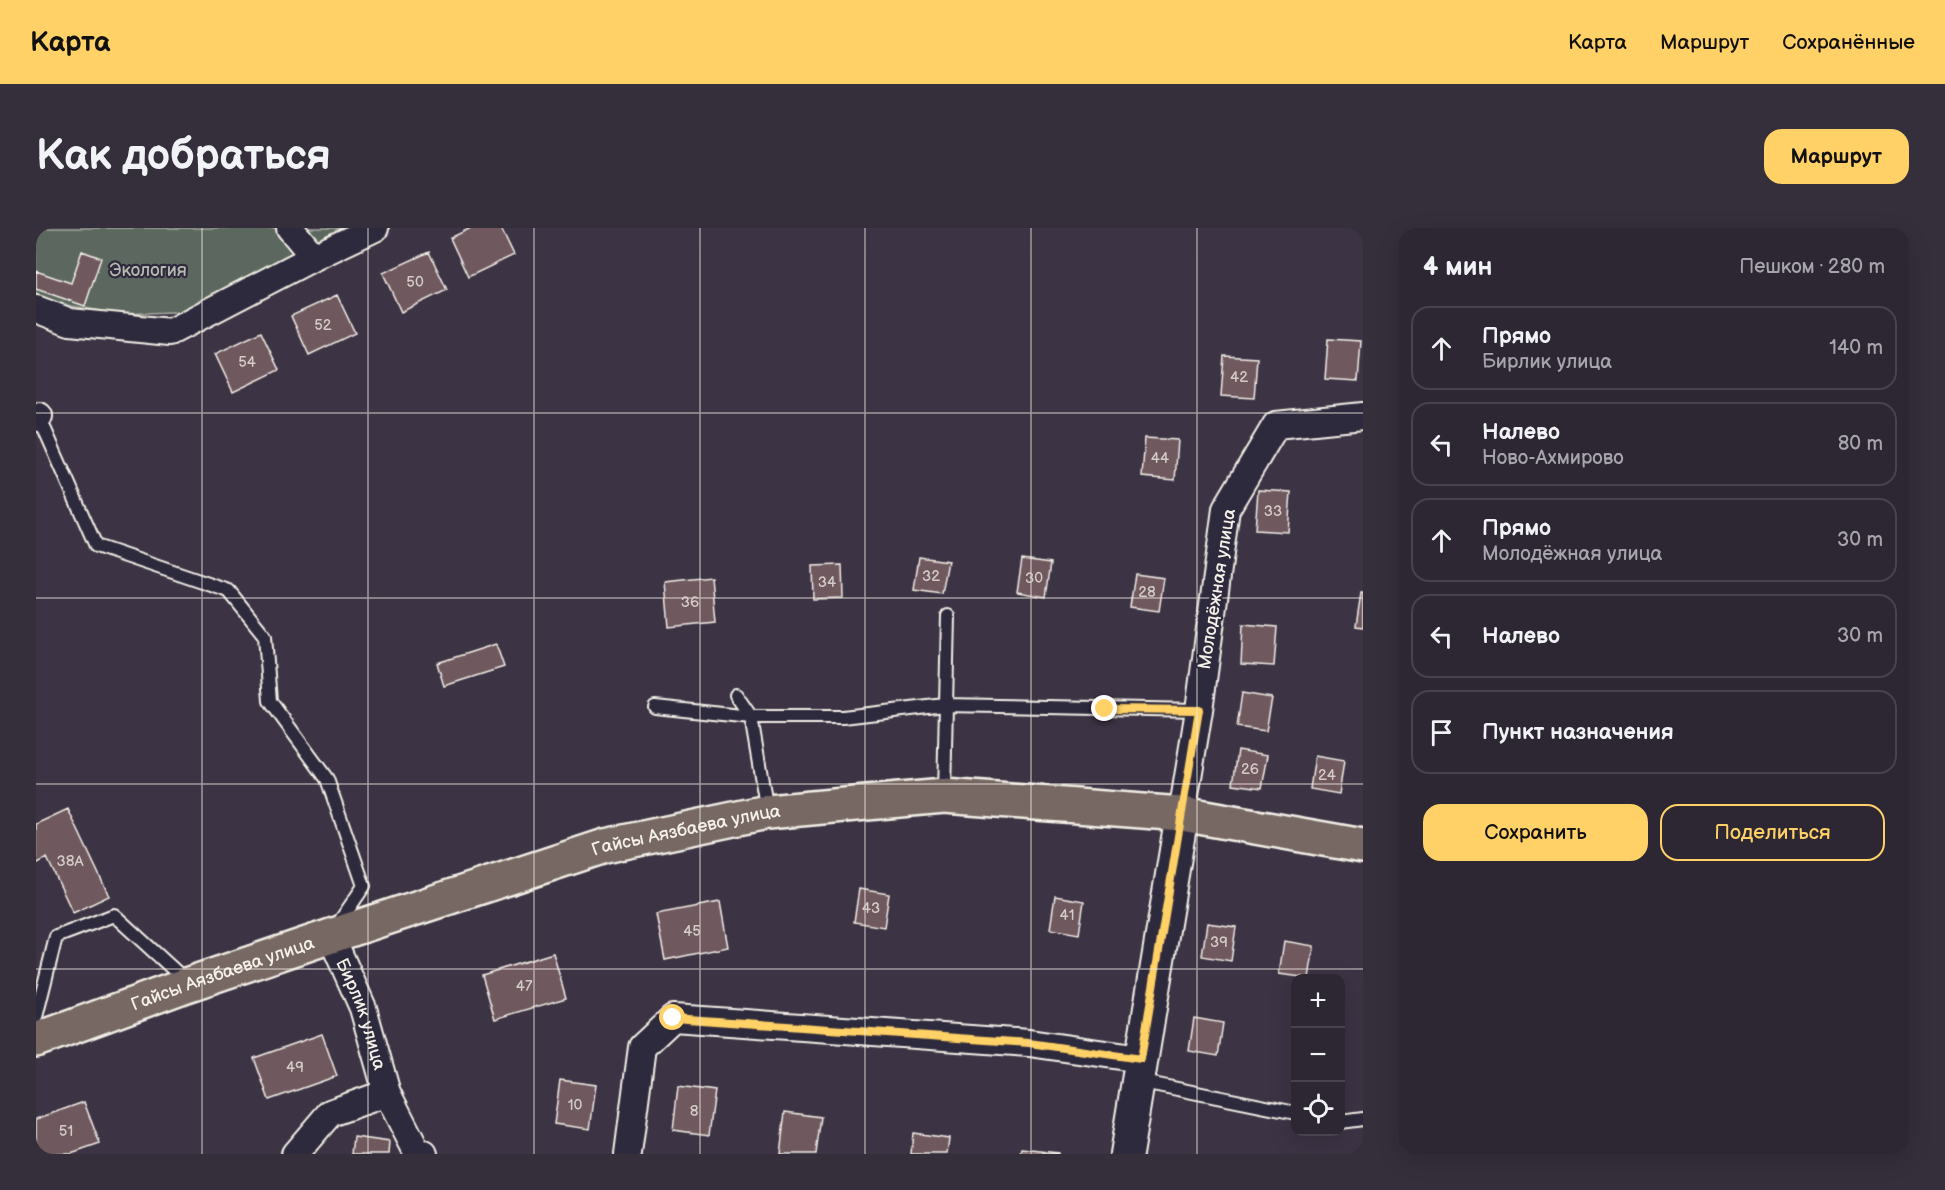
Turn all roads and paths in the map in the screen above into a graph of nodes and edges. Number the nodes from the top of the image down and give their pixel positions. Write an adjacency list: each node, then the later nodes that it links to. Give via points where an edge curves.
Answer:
1 (290, 228): 3 (street)
2 (375, 228): 3 (street)
3 (314, 257): 4 (street, via 170,332 70,321)
4 (36, 309)
5 (37, 414): 17 (lane, via 96,546 229,591 264,636 270,700 327,779 364,886)
6 (1363, 416): 11 (street, Молодёжная улица, via 1276,425 1226,509)
7 (948, 616): 9 (lane)
8 (736, 695): 12 (lane)
9 (945, 705): 11 (lane); 12 (lane, via 843,717); 13 (lane)
10 (655, 707): 12 (lane)
11 (1199, 710): 15 (street, Молодёжная улица)
12 (751, 717): 14 (lane)
13 (944, 796): 14 (highway, Гайсы Аязбаева улица); 15 (highway, Гайсы Аязбаева улица)
14 (767, 812): 17 (highway, Гайсы Аязбаева улица, via 605,846)
15 (1182, 814): 16 (highway, Гайсы Аязбаева улица); 21 (street)
16 (1363, 846)
17 (331, 936): 18 (highway, Гайсы Аязбаева улица); 22 (street, Бирлик улица, via 363,1008)
18 (189, 984): 19 (lane, via 114,915 56,937); 20 (highway, Гайсы Аязбаева улица)
19 (36, 1017)
20 (36, 1040)
21 (1139, 1070): 23 (lane); 28 (street, via 1029,1043 673,1018 642,1047); 29 (street)
22 (387, 1093): 26 (street, Бирлик улица, via 330,1113); 27 (street, Бирлик улица, via 416,1150)
23 (1291, 1112)
24 (1363, 1119): 25 (lane)
25 (1345, 1121)
26 (295, 1154)
27 (424, 1154)
28 (628, 1154)
29 (1126, 1154)

